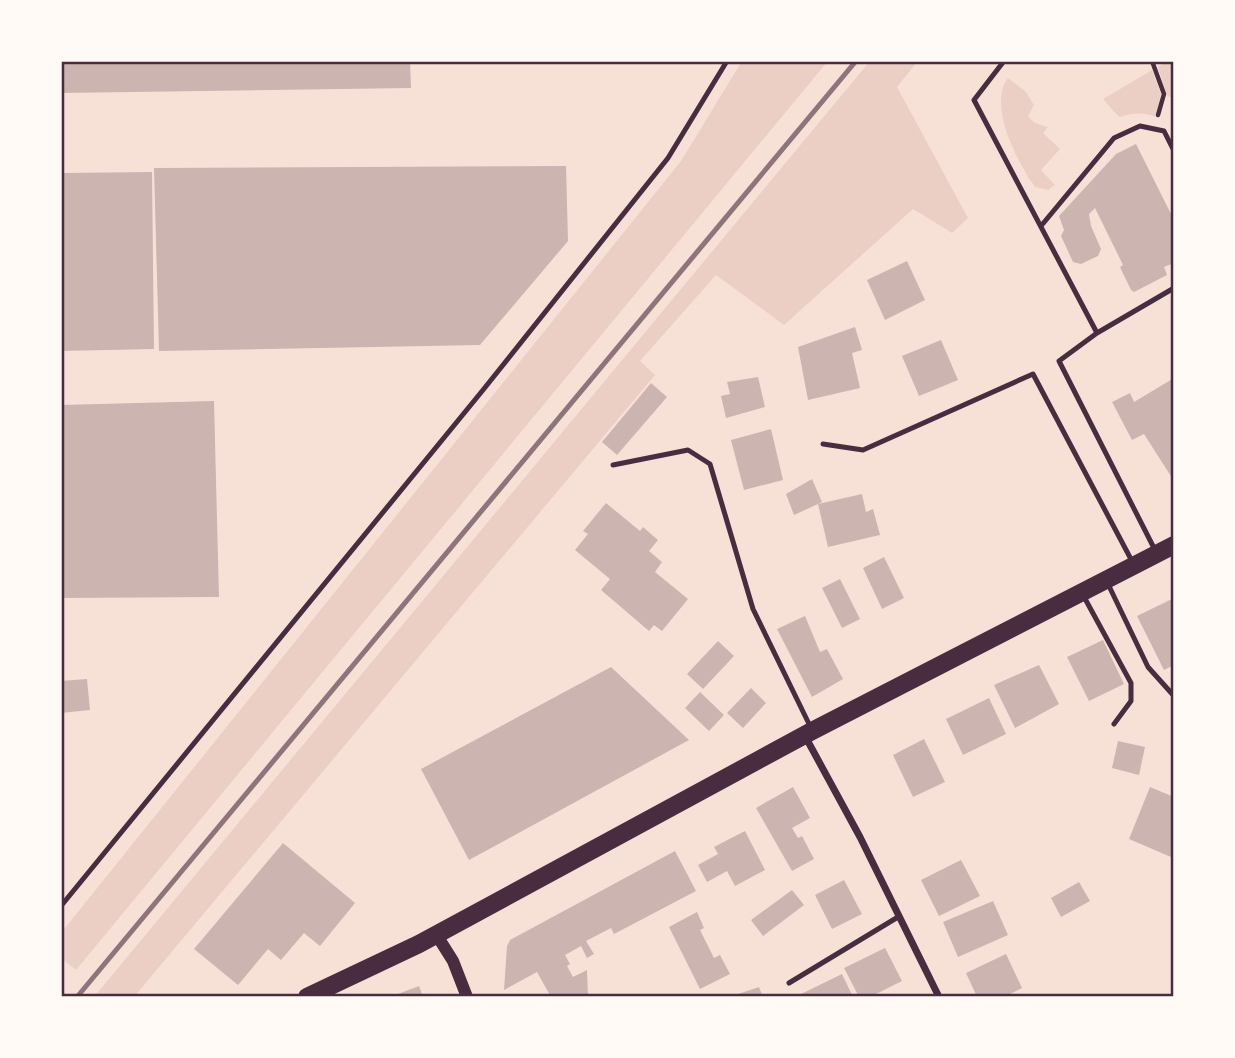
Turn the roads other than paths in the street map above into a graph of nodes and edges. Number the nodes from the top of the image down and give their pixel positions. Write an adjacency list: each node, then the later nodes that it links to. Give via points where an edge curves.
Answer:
1 (727, 61): 16 (lane, via 668,158)
2 (1004, 61): 4 (lane, via 974,100)
3 (1174, 151): 4 (lane, via 1164,131 1140,126 1114,138)
4 (1041, 226): 6 (lane)
5 (1174, 288): 6 (lane)
6 (1097, 333): 9 (lane, via 1059,361)
7 (822, 444): 10 (lane, via 863,450 1034,374)
8 (613, 465): 15 (lane, via 688,450 710,464 753,609)
9 (1169, 548): 10 (main road)
10 (1135, 566): 11 (main road)
11 (1106, 581): 12 (main road); 13 (lane, via 1148,667)
12 (1082, 594): 14 (lane, via 1131,683 1131,701); 15 (main road)
13 (1174, 696)
14 (1114, 724)
15 (809, 733): 17 (street); 18 (main road)
16 (61, 906)
17 (898, 917): 19 (lane); 22 (street)
18 (436, 934): 20 (main road); 21 (street)
19 (789, 983)
20 (307, 997)
21 (467, 997)
22 (939, 997)

